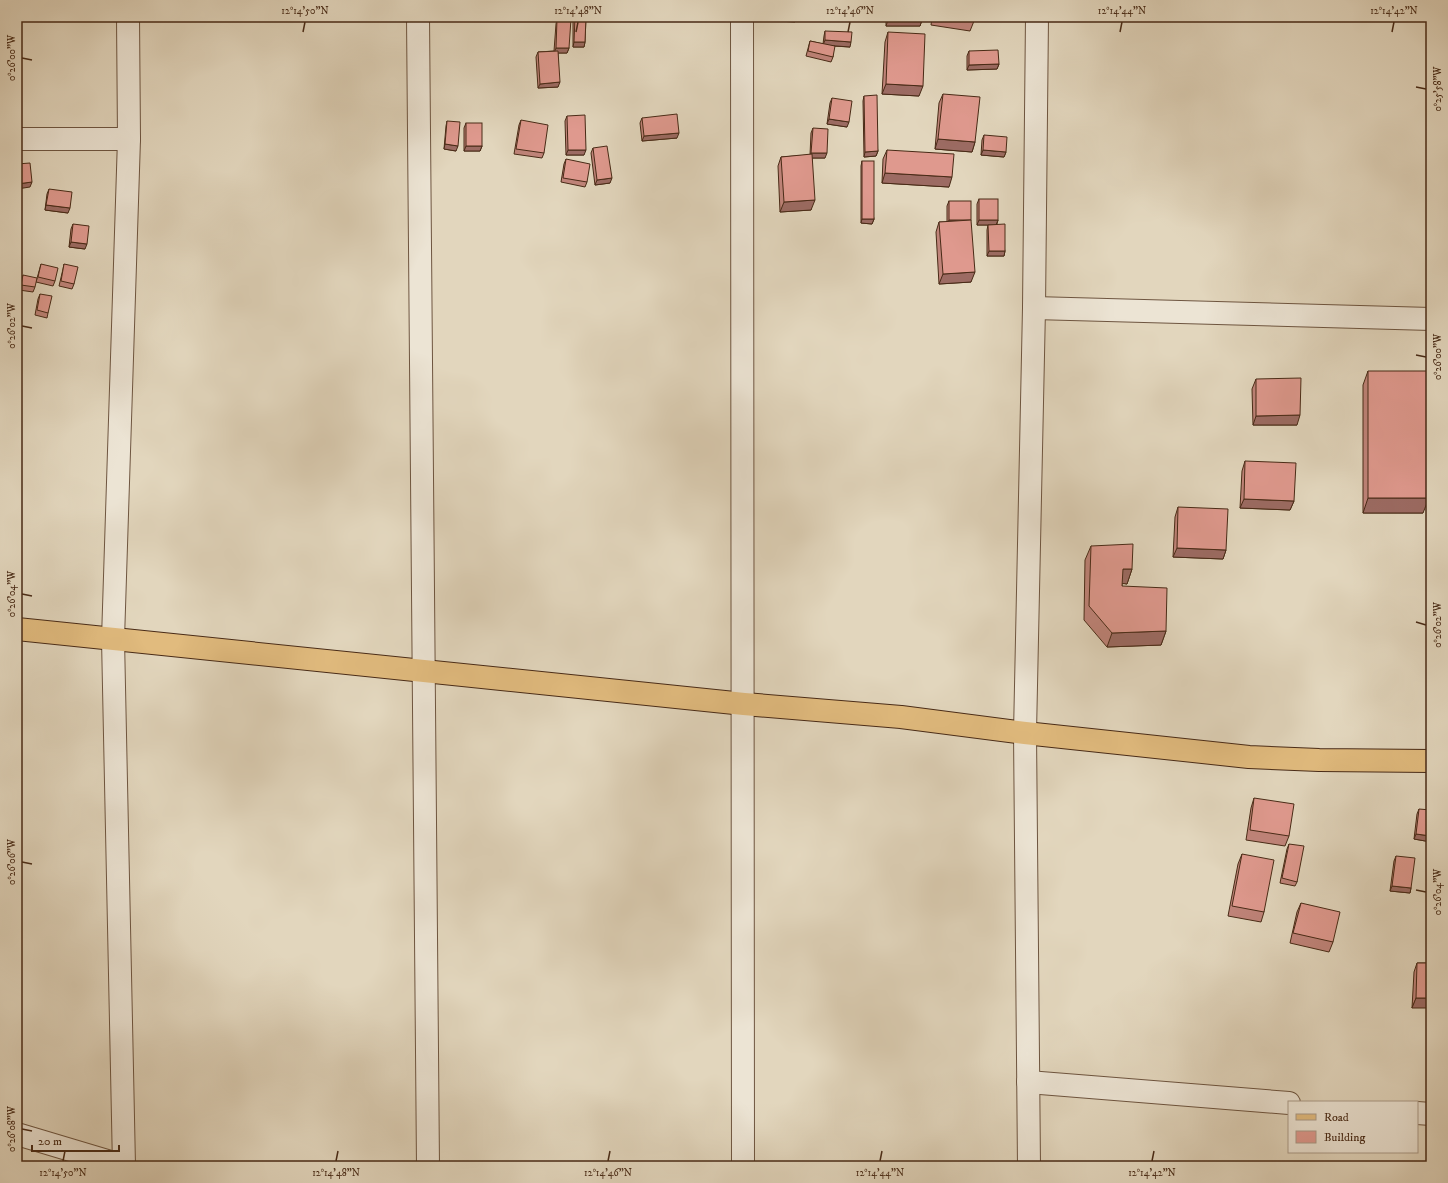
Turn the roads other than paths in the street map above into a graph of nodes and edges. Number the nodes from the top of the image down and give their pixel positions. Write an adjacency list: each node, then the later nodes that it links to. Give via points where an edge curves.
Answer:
1 (128, 17): 6 (street)
2 (418, 17): 11 (street)
3 (742, 17): 12 (street)
4 (1037, 17): 7 (street)
5 (17, 139): 6 (street)
6 (129, 139): 10 (street)
7 (1034, 308): 8 (street); 13 (street)
8 (1431, 319)
9 (17, 630): 10 (main road)
10 (113, 639): 11 (main road); 20 (street)
11 (424, 670): 12 (main road); 21 (street)
12 (744, 704): 13 (main road, via 901,717); 22 (street)
13 (1025, 733): 14 (main road, via 1248,756 1319,760); 15 (street)
14 (1431, 761)
15 (1028, 1082): 16 (street); 23 (street)
16 (1288, 1102)
17 (1418, 1113): 18 (street)
18 (1431, 1114)
19 (17, 1134): 20 (street)
20 (124, 1166)
21 (428, 1166)
22 (743, 1166)
23 (1029, 1166)

